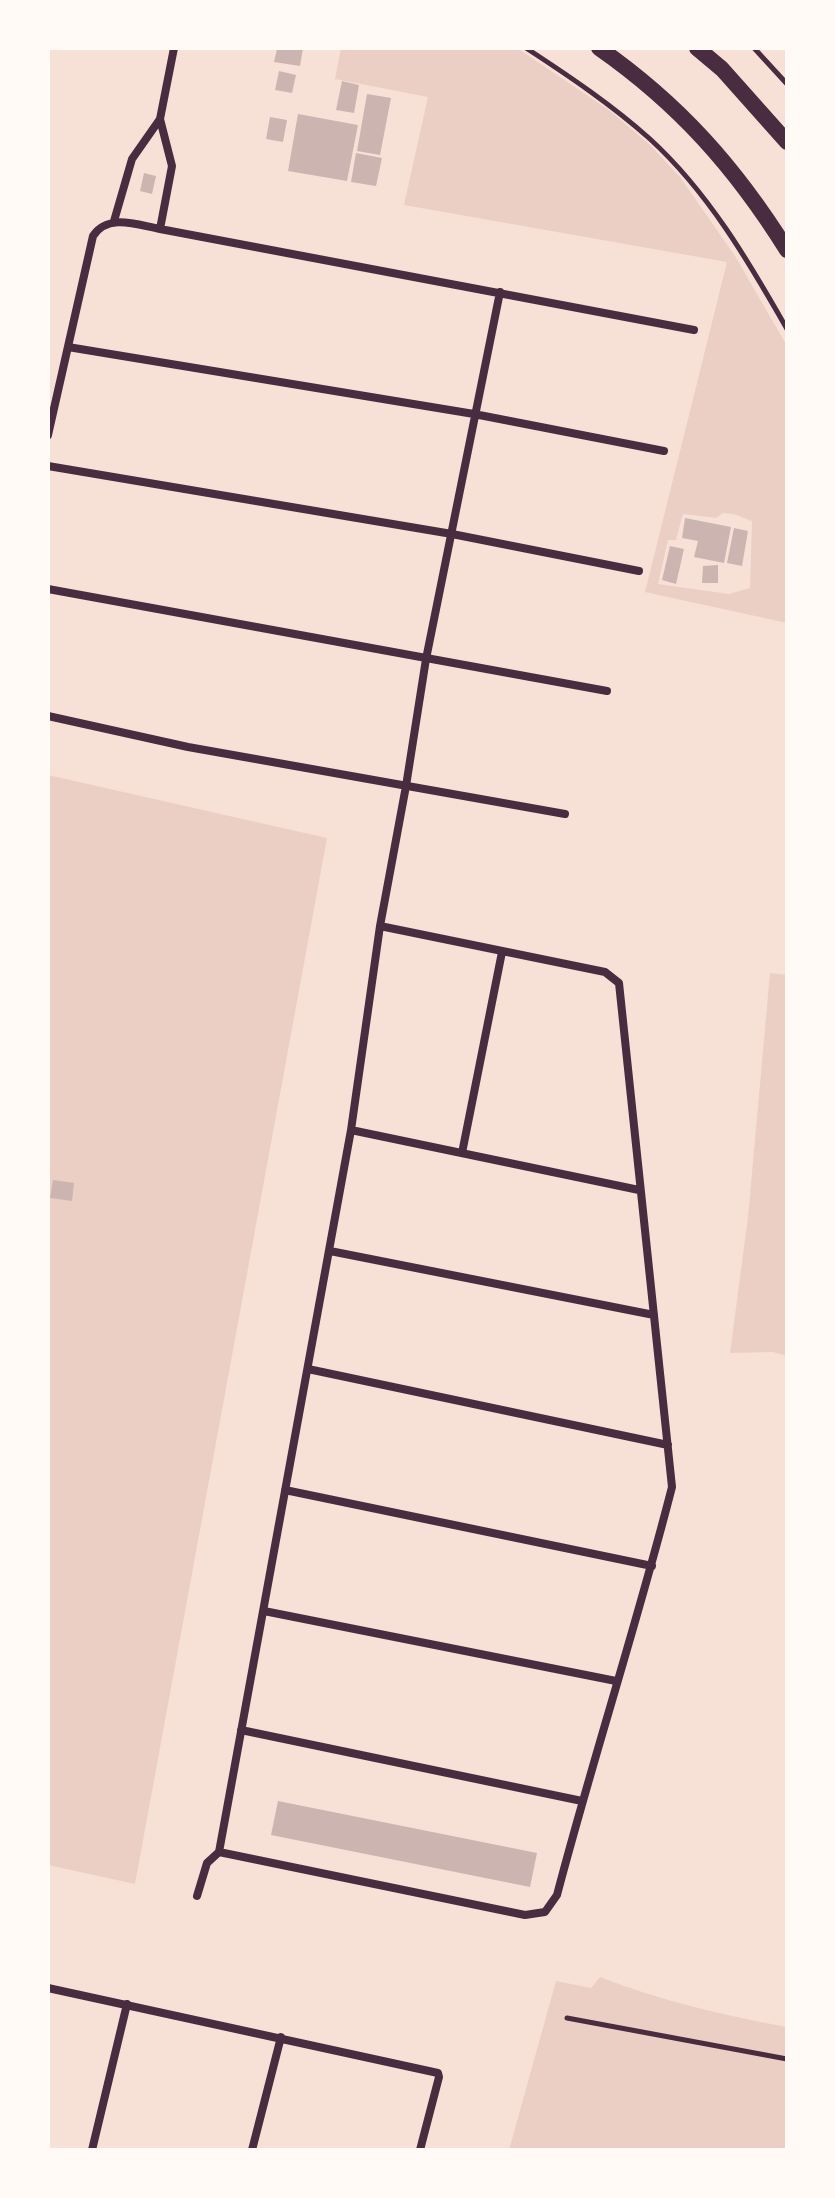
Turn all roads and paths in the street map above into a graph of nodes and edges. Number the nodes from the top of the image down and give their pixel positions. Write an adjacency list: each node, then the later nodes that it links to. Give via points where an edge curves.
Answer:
1 (174, 48): 7 (street)
2 (526, 48): 13 (path, via 653,141 709,204)
3 (599, 48): 11 (main road, via 680,112 711,145)
4 (697, 48): 8 (main road)
5 (754, 48): 6 (path)
6 (787, 84)
7 (160, 119): 9 (street, via 132,159); 10 (street, via 172,166)
8 (787, 142)
9 (114, 221): 10 (street); 15 (street, via 93,236)
10 (160, 229): 12 (street)
11 (787, 250)
12 (500, 292): 14 (street); 16 (street)
13 (787, 329)
14 (694, 330)
15 (68, 347): 16 (street); 17 (street)
16 (474, 414): 18 (street); 20 (street)
17 (48, 435)
18 (664, 451)
19 (48, 466): 20 (street)
20 (452, 534): 21 (street); 23 (street)
21 (639, 571)
22 (48, 589): 23 (street)
23 (426, 659): 24 (street); 26 (street)
24 (607, 691)
25 (48, 716): 26 (street)
26 (406, 786): 27 (street); 28 (street)
27 (565, 814)
28 (380, 926): 29 (street); 30 (street)
29 (502, 952): 31 (street); 32 (street, via 605,972 619,983)
30 (351, 1130): 31 (street); 33 (street)
31 (462, 1153): 32 (street)
32 (639, 1190): 34 (street)
33 (330, 1251): 34 (street); 35 (street)
34 (654, 1315): 36 (street)
35 (308, 1369): 36 (street); 37 (street)
36 (668, 1445): 38 (street, via 672,1487)
37 (285, 1490): 38 (street); 39 (street)
38 (652, 1566): 40 (street)
39 (264, 1611): 40 (street); 41 (street)
40 (616, 1681): 42 (street)
41 (241, 1730): 42 (street); 43 (street)
42 (582, 1801): 43 (street, via 557,1895 545,1912 536,1915)
43 (219, 1852): 44 (street, via 207,1863)
44 (197, 1896)
45 (48, 1988): 46 (street)
46 (127, 2004): 48 (street); 50 (street)
47 (567, 2018): 49 (path)
48 (281, 2037): 51 (street); 52 (street, via 438,2073)
49 (787, 2059)
50 (92, 2150)
51 (252, 2150)
52 (420, 2150)

